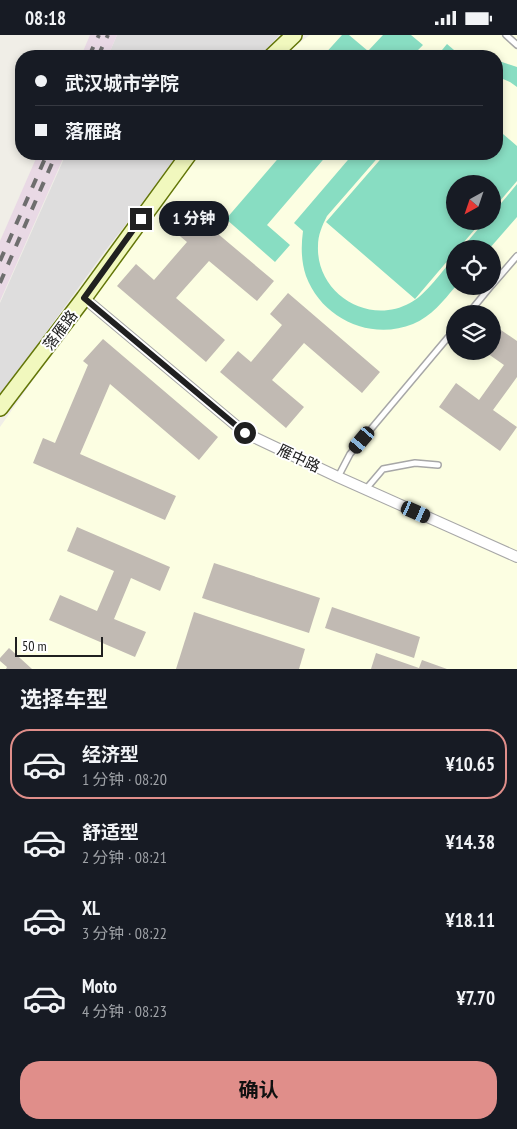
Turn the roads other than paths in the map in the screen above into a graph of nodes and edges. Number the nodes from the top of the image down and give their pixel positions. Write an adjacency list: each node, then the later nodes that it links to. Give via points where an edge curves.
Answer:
1 (294, 35): 4 (street)
2 (506, 35): 3 (lane)
3 (517, 45)
4 (278, 50)
5 (185, 160): 9 (street, 落雁路)
6 (517, 255): 7 (lane)
7 (501, 274)
8 (484, 295): 10 (lane)
9 (84, 298): 12 (street, 落雁路); 14 (street, 雁中路, via 245,433)
10 (475, 305)
11 (446, 340): 14 (lane, via 350,454)
12 (0, 408)
13 (438, 465): 15 (lane, via 415,463 383,469)
14 (338, 477): 15 (street, 雁中路)
15 (366, 489): 16 (street, 雁中路)
16 (517, 557)

